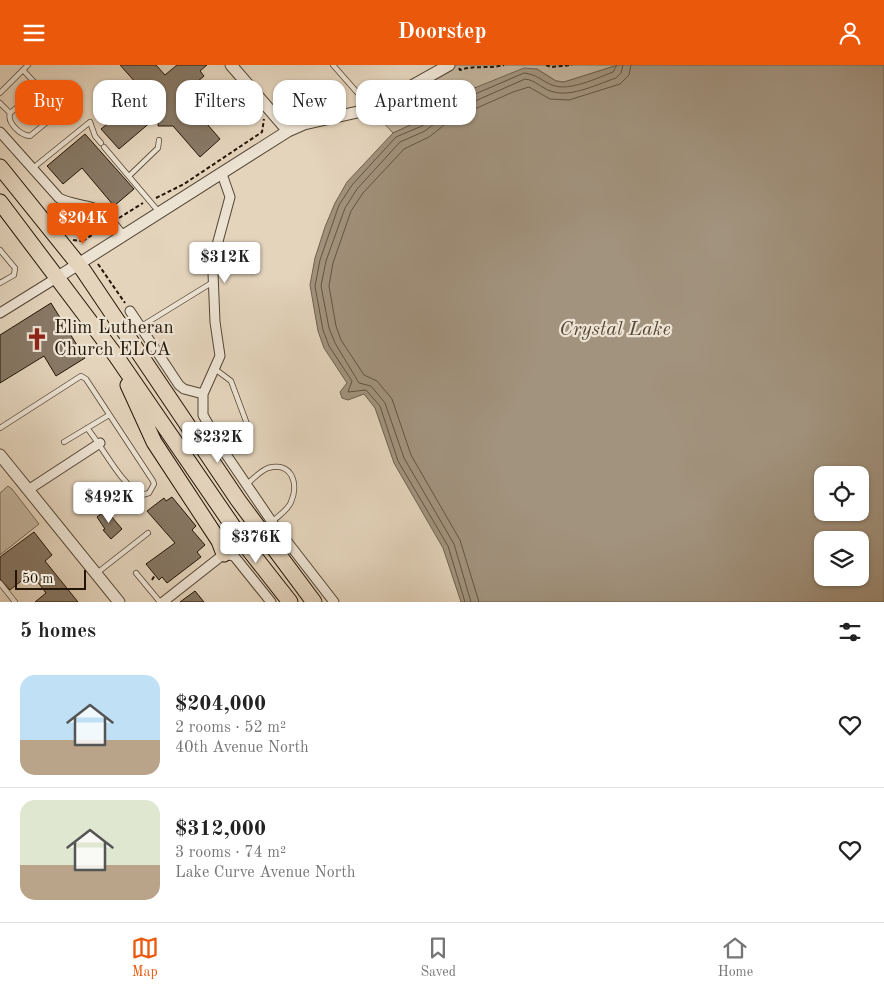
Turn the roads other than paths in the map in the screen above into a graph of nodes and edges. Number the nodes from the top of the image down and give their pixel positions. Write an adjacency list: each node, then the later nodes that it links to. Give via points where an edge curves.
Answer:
1 (28, 65): 5 (lane)
2 (231, 65): 15 (street)
3 (333, 65): 8 (lane)
4 (448, 65): 7 (street)
5 (22, 70): 6 (lane); 9 (lane)
6 (31, 80)
7 (422, 80)
8 (356, 92)
9 (0, 93)
10 (0, 103): 13 (lane)
11 (15, 109): 13 (lane)
12 (356, 112): 15 (street, via 304,124)
13 (10, 113): 14 (lane, via 11,123 26,136)
14 (45, 125)
15 (288, 131): 20 (street)
16 (0, 132): 19 (street)
17 (159, 140): 21 (lane, via 158,148)
18 (0, 167): 26 (main road)
19 (33, 168): 21 (lane, via 90,122 95,136); 24 (street, via 59,198 103,213)
20 (222, 174): 23 (street); 28 (street, via 230,197)
21 (129, 176): 23 (lane)
22 (0, 203): 27 (main road)
23 (159, 212): 24 (street)
24 (122, 235): 26 (street)
25 (0, 250): 29 (lane, via 15,268 14,275)
26 (78, 263): 27 (street); 56 (main road, via 238,500)
27 (58, 277): 31 (street); 33 (main road)
28 (213, 282): 32 (lane); 34 (street, via 220,356)
29 (0, 283)
30 (130, 311): 32 (street)
31 (0, 313)
32 (140, 327): 35 (street, via 179,385)
33 (116, 356): 47 (main road, via 154,442 219,541); 55 (main road, via 250,551)
34 (215, 369): 35 (street); 39 (lane, via 231,381)
35 (203, 394): 43 (street, via 201,405 206,423)
36 (109, 415): 37 (lane, via 81,375); 38 (lane); 41 (lane, via 153,481 149,493 142,495 131,490)
37 (0, 428)
38 (87, 428): 40 (lane); 41 (lane)
39 (250, 432)
40 (64, 442)
41 (100, 443): 44 (street)
42 (0, 455): 44 (street)
43 (246, 485): 45 (street); 45 (lane, via 266,468 281,467 292,475 295,481 291,502)
44 (28, 490): 49 (street)
45 (272, 522): 57 (street)
46 (148, 533): 49 (lane)
47 (224, 554): 53 (street); 54 (street, via 234,556)
48 (136, 573): 53 (lane)
49 (96, 574): 52 (street)
50 (0, 583): 51 (lane)
51 (15, 602)
52 (119, 602)
53 (162, 602)
54 (271, 602)
55 (290, 602)
56 (314, 602)
57 (334, 602)

